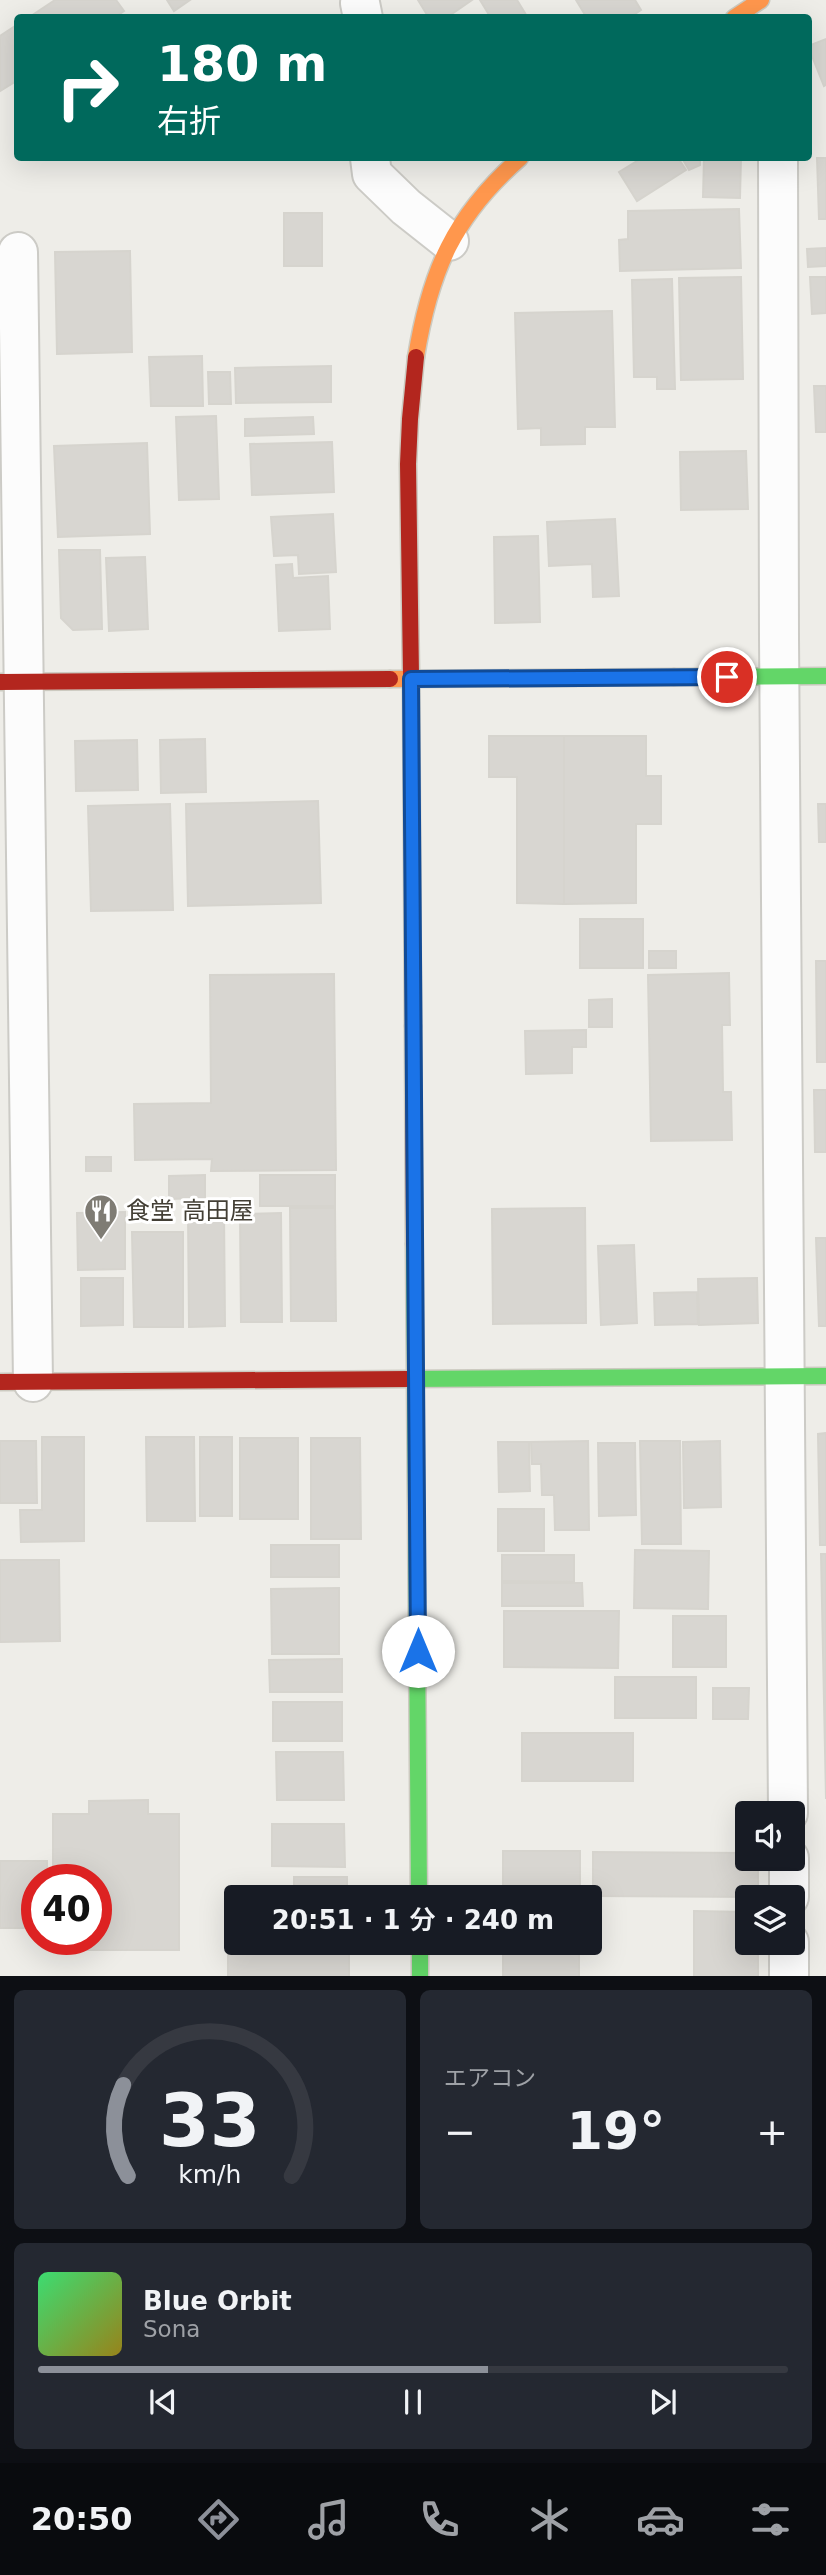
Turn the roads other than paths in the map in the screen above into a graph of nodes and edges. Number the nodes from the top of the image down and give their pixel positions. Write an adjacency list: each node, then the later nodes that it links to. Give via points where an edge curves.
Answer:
1 (761, 0): 2 (street)
2 (740, 14)
3 (370, 161): 6 (street, via 372,174)
4 (516, 161): 6 (street, via 499,176)
5 (778, 161): 8 (street)
6 (449, 241): 10 (street, via 423,310 413,360)
7 (18, 251): 11 (street)
8 (779, 676): 9 (street); 10 (street); 12 (street)
9 (826, 676)
10 (411, 679): 11 (street); 14 (street)
11 (12, 682): 15 (street)
12 (786, 1376): 13 (street); 14 (street); 16 (street)
13 (826, 1376)
14 (416, 1378): 15 (street); 17 (street)
15 (17, 1382)
16 (788, 1801)
17 (419, 1885)
18 (420, 1955): 20 (street)
19 (789, 1955): 21 (street)
20 (420, 1976)
21 (789, 1976)

